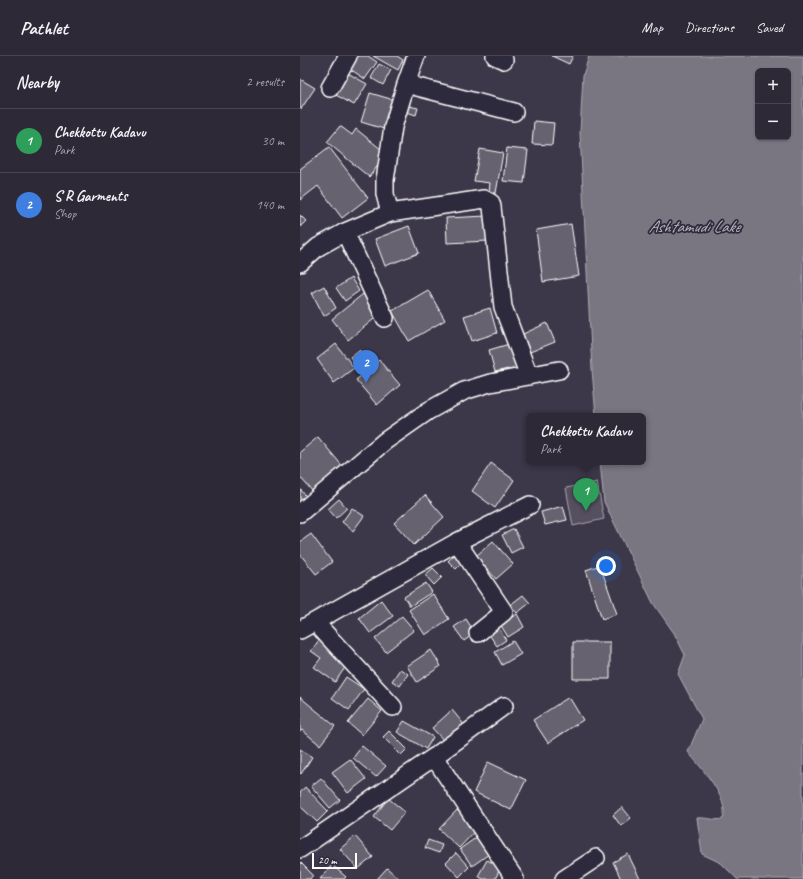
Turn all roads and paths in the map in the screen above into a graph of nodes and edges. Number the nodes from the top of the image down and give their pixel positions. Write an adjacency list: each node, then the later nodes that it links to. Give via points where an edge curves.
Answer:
1 (348, 56): 4 (street)
2 (416, 56): 3 (street)
3 (406, 84): 5 (street); 6 (street, via 393,127 385,180 385,194)
4 (330, 88)
5 (514, 112)
6 (390, 212): 7 (street); 11 (street, via 476,200 491,203 503,307)
7 (345, 232): 8 (street, via 318,247); 9 (street)
8 (300, 263)
9 (385, 318)
10 (559, 370): 11 (street)
11 (530, 376): 13 (street, via 490,383 464,391 428,411 385,441)
12 (530, 506): 14 (street)
13 (300, 513)
14 (457, 542): 15 (street); 17 (street, via 504,612)
15 (315, 622): 16 (street); 19 (street)
16 (300, 630)
17 (478, 633)
18 (504, 706): 20 (street)
19 (393, 707)
20 (434, 757): 21 (street); 23 (street)
21 (300, 849)
22 (596, 858): 24 (street)
23 (515, 879)
24 (564, 879)

